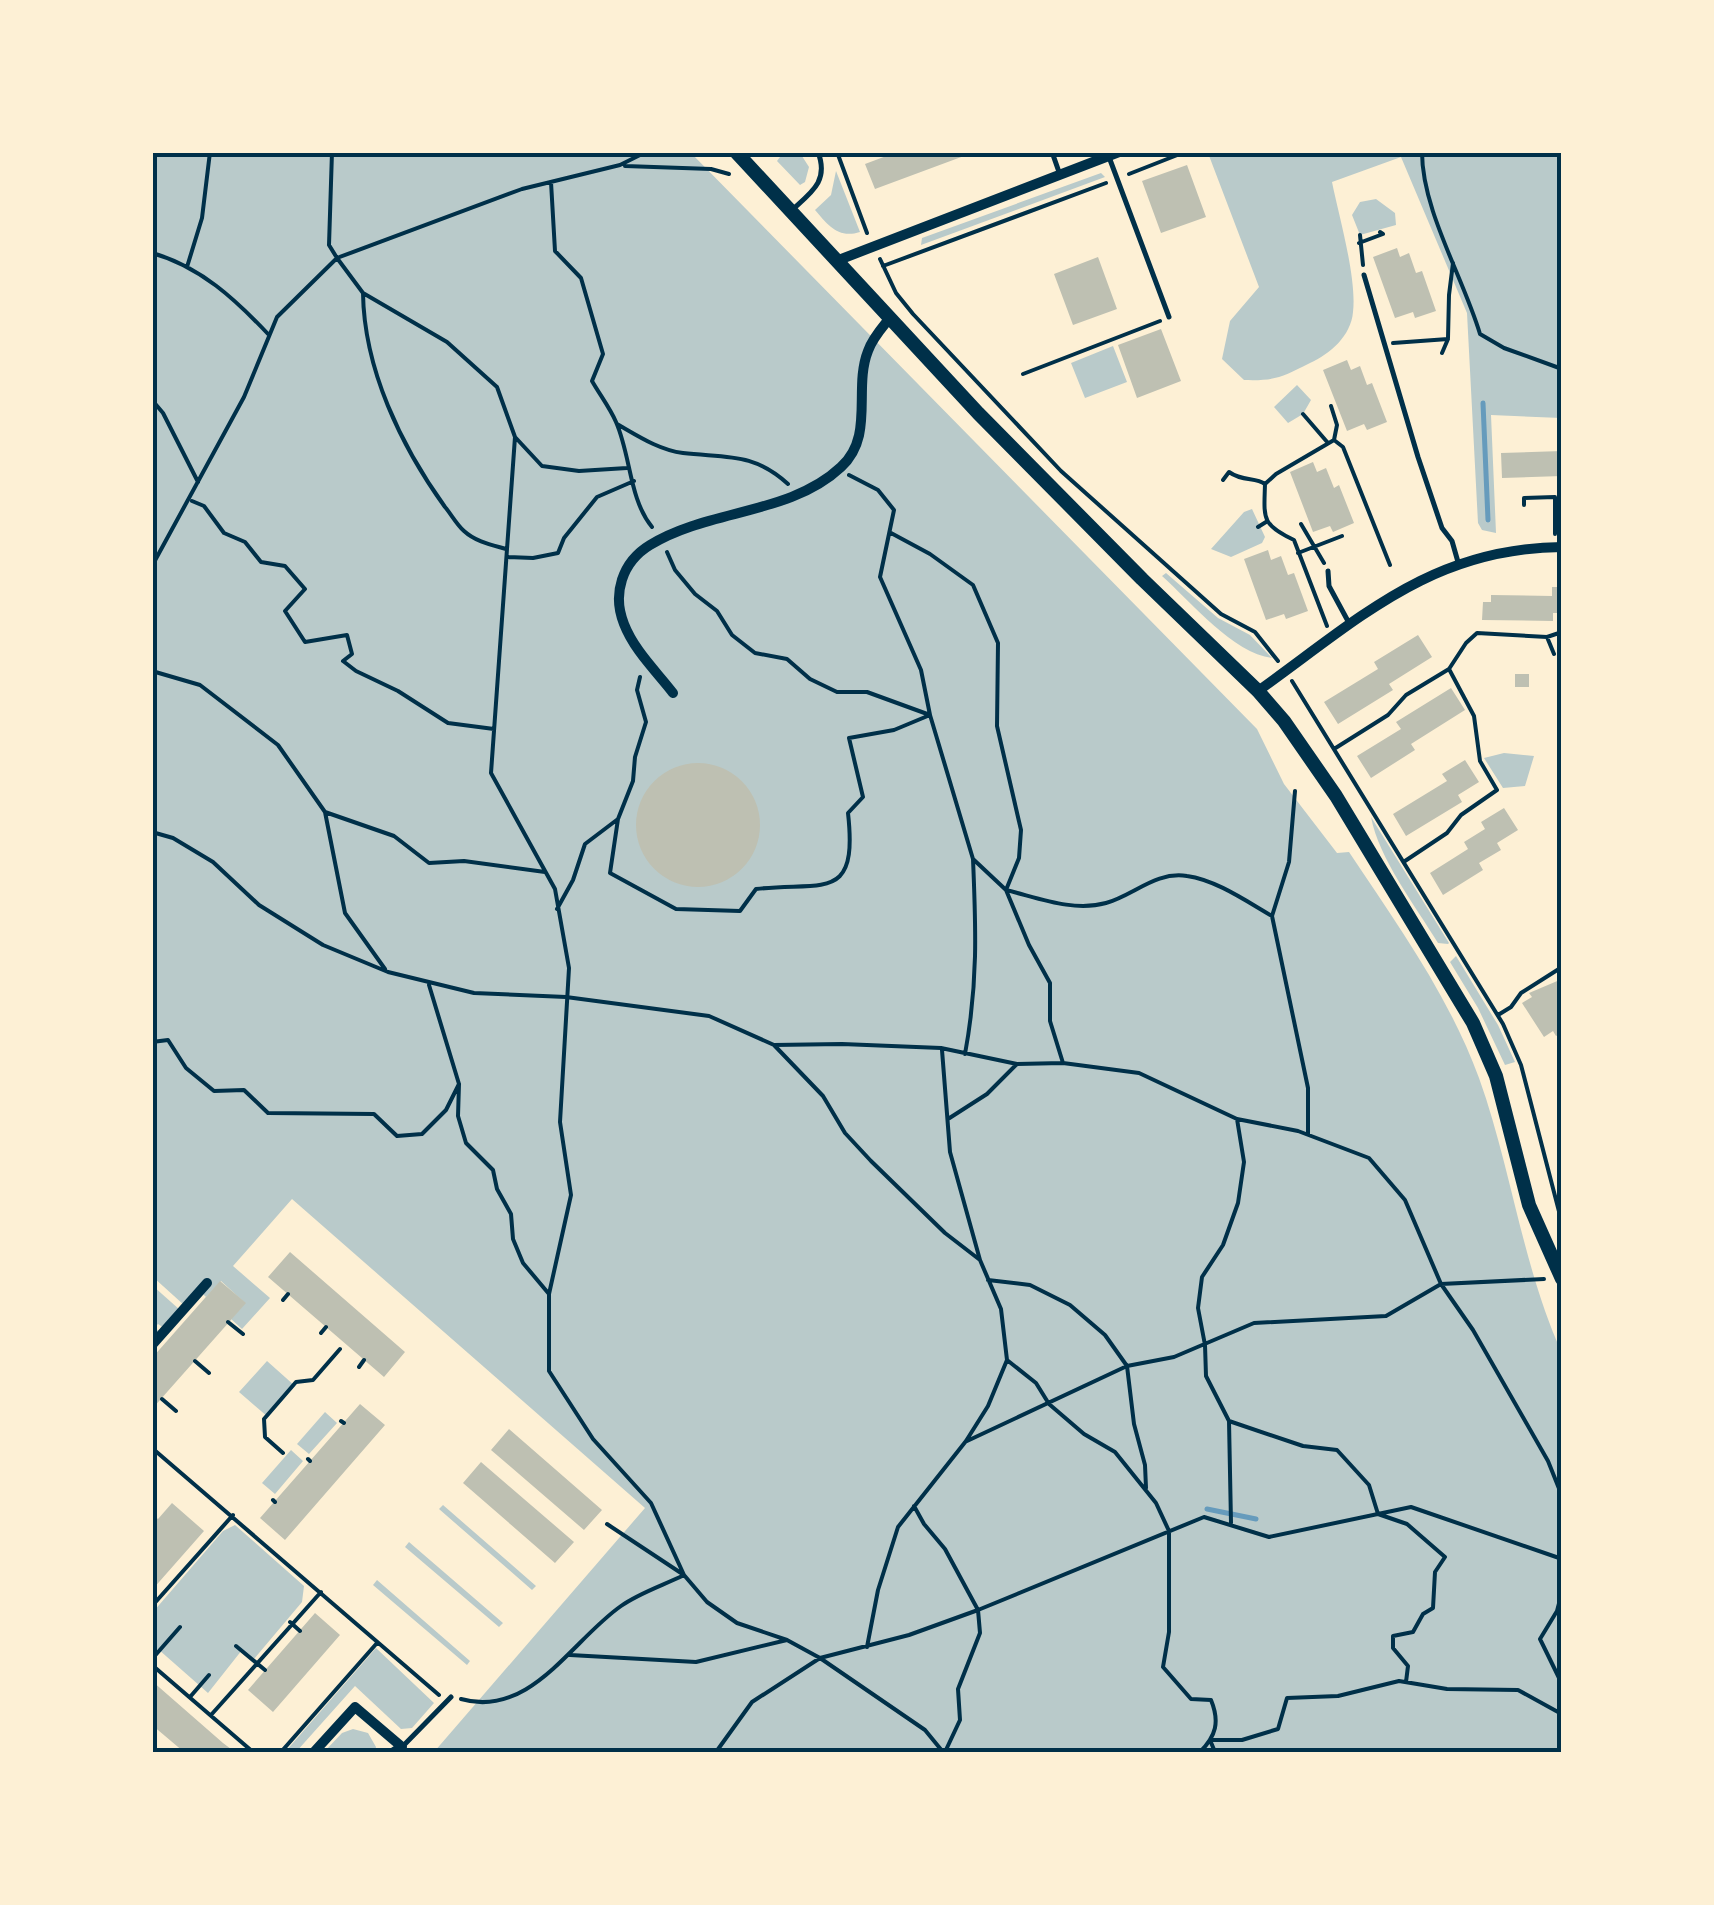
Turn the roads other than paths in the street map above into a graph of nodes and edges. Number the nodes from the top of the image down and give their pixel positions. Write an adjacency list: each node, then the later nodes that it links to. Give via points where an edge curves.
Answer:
1 (736, 152): 6 (street)
2 (818, 152): 6 (lane, via 820,182)
3 (1052, 152): 5 (lane)
4 (1114, 154): 5 (street); 9 (lane)
5 (1060, 175): 7 (street)
6 (790, 212): 7 (street)
7 (836, 261): 10 (street)
8 (1364, 275): 12 (lane, via 1418,457)
9 (1169, 318)
10 (889, 319): 15 (street); 16 (street, via 866,353 859,440 840,470 798,494 662,539 622,575 623,623)
11 (1562, 546): 12 (street)
12 (1458, 562): 14 (street)
13 (1328, 571): 14 (lane)
14 (1350, 626): 15 (street)
15 (1258, 691): 17 (street, via 1336,796 1473,1023 1496,1076 1529,1205)
16 (673, 693)
17 (1562, 1280)
18 (207, 1283): 19 (street)
19 (152, 1345)
20 (449, 1699): 21 (lane)
21 (398, 1750): 22 (street, via 355,1707)
22 (314, 1752)

